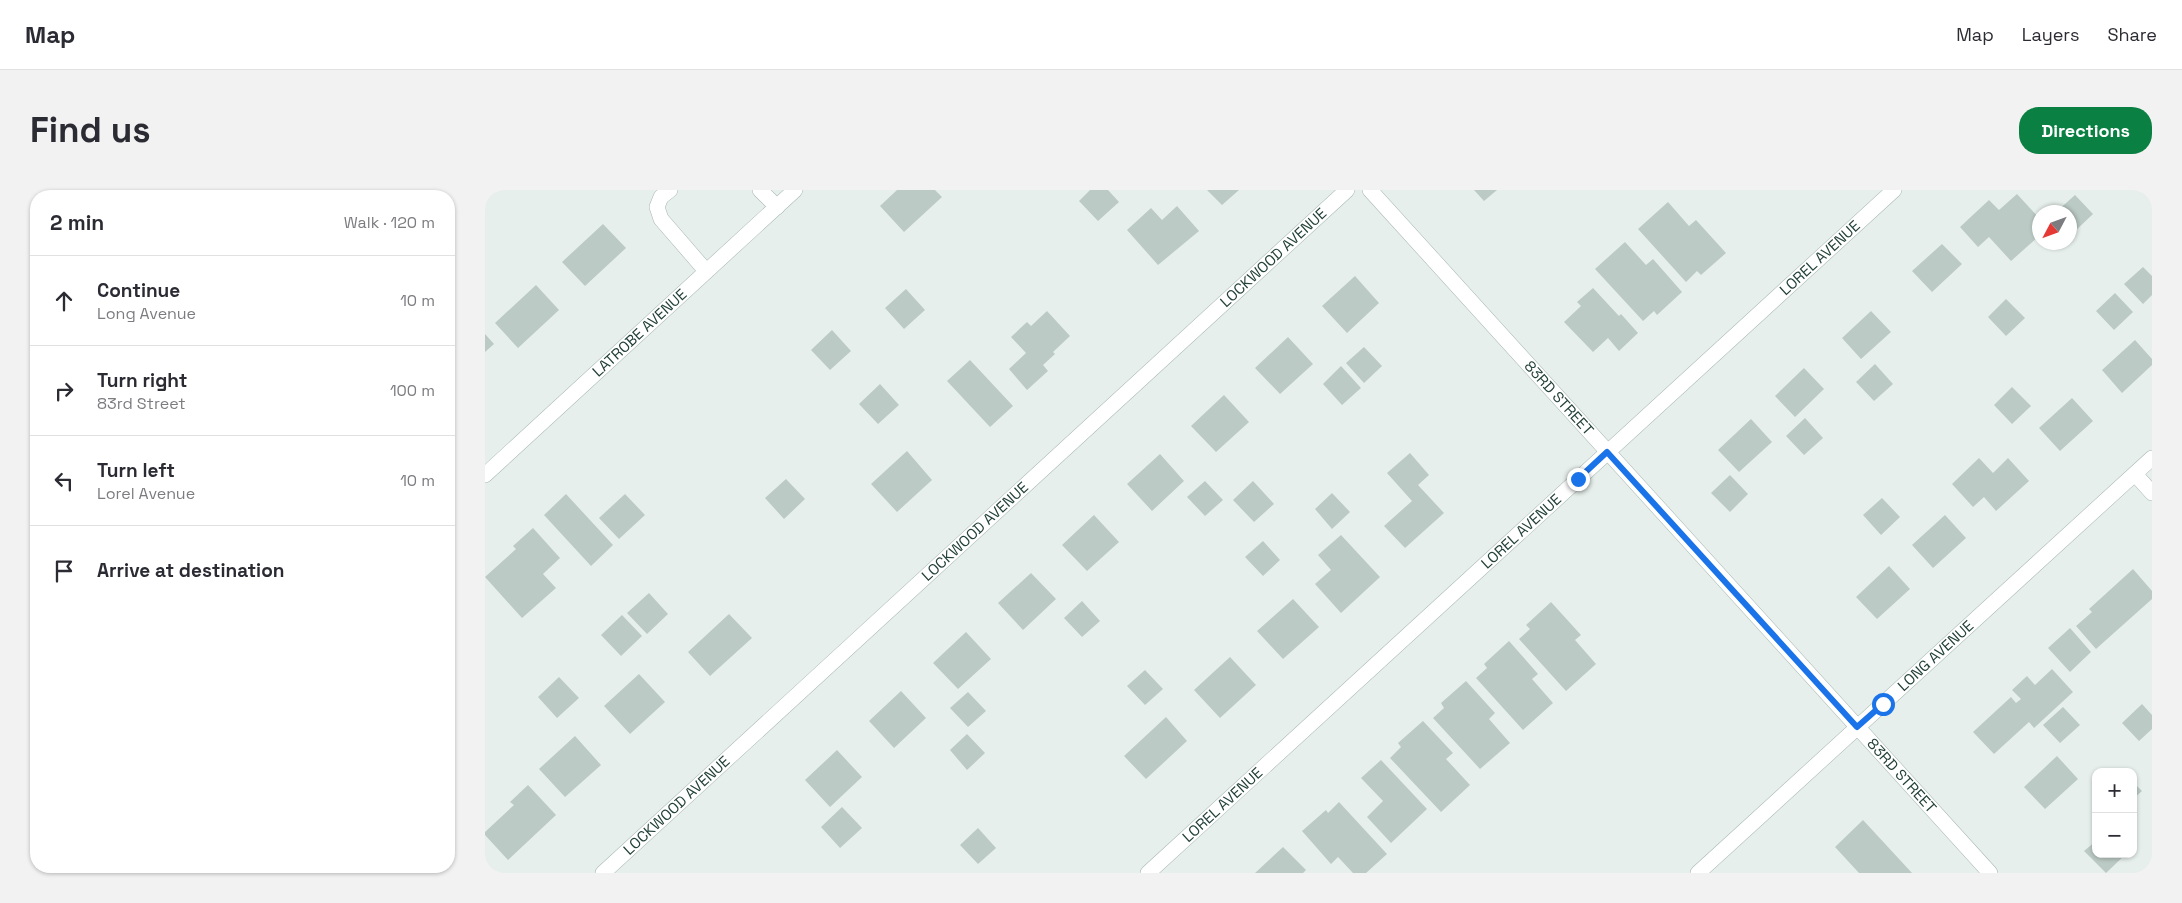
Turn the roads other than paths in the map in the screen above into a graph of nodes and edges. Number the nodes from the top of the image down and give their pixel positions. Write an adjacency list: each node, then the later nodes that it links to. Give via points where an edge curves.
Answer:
1 (669, 190): 8 (street, via 657,207 661,219)
2 (760, 190): 7 (street)
3 (795, 190): 7 (street, LATROBE AVENUE)
4 (1347, 190): 15 (street, LOCKWOOD AVENUE)
5 (1370, 190): 9 (street, 83RD STREET)
6 (1894, 190): 9 (street, LOREL AVENUE)
7 (777, 206): 8 (street, LATROBE AVENUE)
8 (706, 271): 12 (street, LATROBE AVENUE)
9 (1607, 452): 14 (street, 83RD STREET); 16 (street, LOREL AVENUE)
10 (2152, 458): 11 (street, LONG AVENUE)
11 (2135, 474): 13 (street); 14 (street, LONG AVENUE)
12 (485, 475)
13 (2152, 493)
14 (1857, 727): 17 (street, LONG AVENUE); 18 (street, 83RD STREET)
15 (603, 873)
16 (1148, 873)
17 (1698, 873)
18 (1990, 873)

